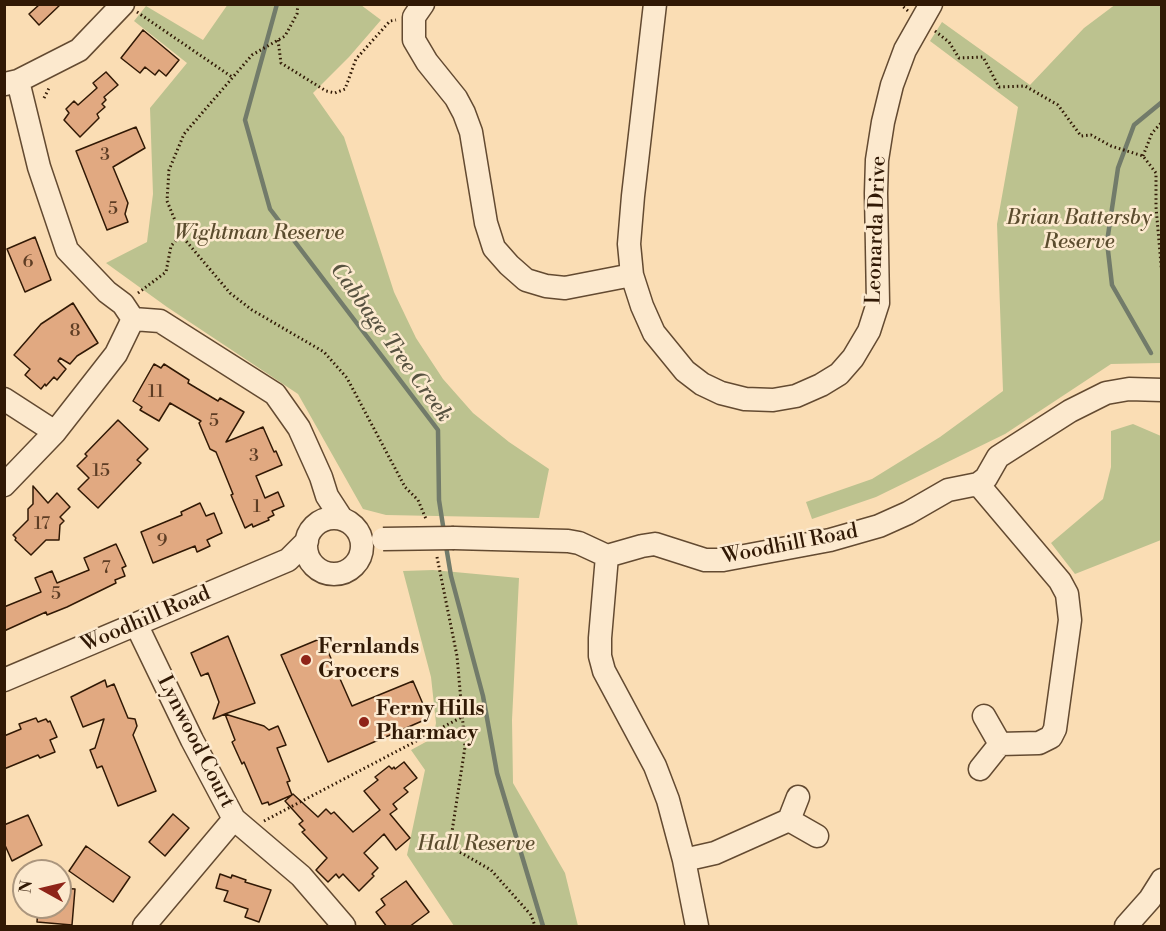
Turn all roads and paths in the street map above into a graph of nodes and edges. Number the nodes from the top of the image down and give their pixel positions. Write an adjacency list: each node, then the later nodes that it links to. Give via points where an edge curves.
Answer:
1 (298, 4): 8 (path, via 285,36)
2 (655, 4): 14 (street, Leonarda Drive, via 633,196 629,244)
3 (900, 4): 5 (path)
4 (129, 8): 9 (path); 10 (street, via 79,50)
5 (921, 8): 14 (street, Leonarda Drive, via 892,86 877,160 878,303 869,331 839,374 796,396 773,400 745,399 702,384 685,371 654,333)
6 (419, 11): 8 (path, via 390,21 356,59 345,89 335,93 281,63); 14 (street, via 414,40 456,98 471,132 494,248 526,280 546,286 565,288)
7 (932, 29): 12 (path, via 949,42 959,58 984,57 999,87 1025,86 1058,105 1081,136 1091,135)
8 (278, 40): 9 (path, via 252,55)
9 (232, 77): 13 (path, via 184,134 169,170 167,201)
10 (11, 83): 16 (street, via 67,250)
11 (1161, 122): 12 (path)
12 (1143, 156): 15 (path, via 1156,173)
13 (181, 235): 16 (path, via 171,246 166,272); 23 (path, via 230,293 324,352 347,378)
14 (632, 275)
15 (1161, 276)
16 (128, 312): 19 (street, via 116,354); 22 (street, via 160,321 274,394 299,428 321,477)
17 (1161, 390): 20 (street, via 1106,393 1070,411 998,458)
18 (4, 399): 19 (street)
19 (55, 432): 21 (street)
20 (978, 484): 27 (street, Woodhill Road, via 948,490 889,522 830,540 723,560 705,560 655,544); 32 (street, via 1060,580 1067,594 1070,620 1051,737 1039,743)
21 (4, 485)
22 (332, 520): 24 (street, via 355,528); 25 (street, via 309,533)
23 (427, 522)
24 (360, 542): 25 (street, Woodhill Road, via 355,564 342,573 320,570); 27 (street, Woodhill Road, bridge, via 454,538 568,541)
25 (309, 551): 28 (street, Woodhill Road)
26 (436, 552): 31 (path, via 458,656)
27 (607, 556): 38 (street, via 600,656 604,671 655,766)
28 (136, 624): 29 (street, Woodhill Road); 36 (street, Lynwood Court, via 192,740)
29 (4, 680)
30 (984, 716): 32 (street)
31 (462, 717): 36 (path); 42 (path, via 465,747 452,838 458,851 491,870 510,890 531,915)
32 (1000, 744): 33 (street)
33 (980, 769)
34 (798, 797): 35 (street)
35 (789, 820): 37 (street); 38 (street, via 715,853)
36 (240, 825): 40 (street); 41 (street, Lynwood Court, via 301,876)
37 (817, 836)
38 (684, 860): 43 (street)
39 (1161, 880): 44 (street)
40 (144, 927)
41 (344, 927)
42 (535, 927)
43 (697, 927)
44 (1126, 927)

